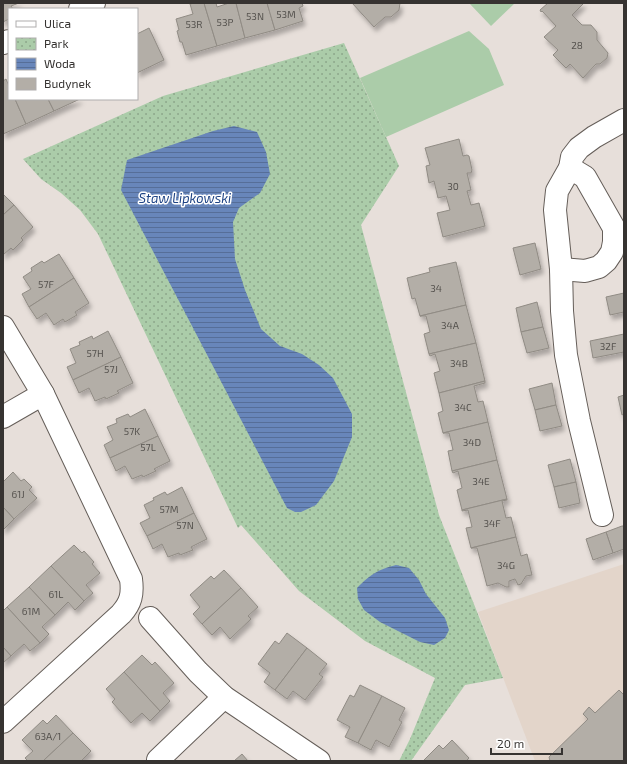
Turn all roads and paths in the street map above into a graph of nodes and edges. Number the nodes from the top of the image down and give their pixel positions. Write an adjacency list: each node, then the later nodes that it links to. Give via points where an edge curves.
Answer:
1 (94, 3): 2 (street)
2 (82, 8)
3 (624, 120): 4 (street, via 594,136 579,148 572,157)
4 (570, 168): 5 (street, via 557,191 555,210); 5 (street, via 585,178 614,228 614,242 612,252 599,267 585,271)
5 (562, 269): 9 (street, via 566,355)
6 (3, 327): 7 (street)
7 (43, 394): 8 (street); 12 (street, via 131,580 132,590 127,608)
8 (3, 417)
9 (602, 515)
10 (150, 618): 11 (street)
11 (224, 697): 13 (street); 14 (street)
12 (3, 722)
13 (158, 760)
14 (319, 761)

